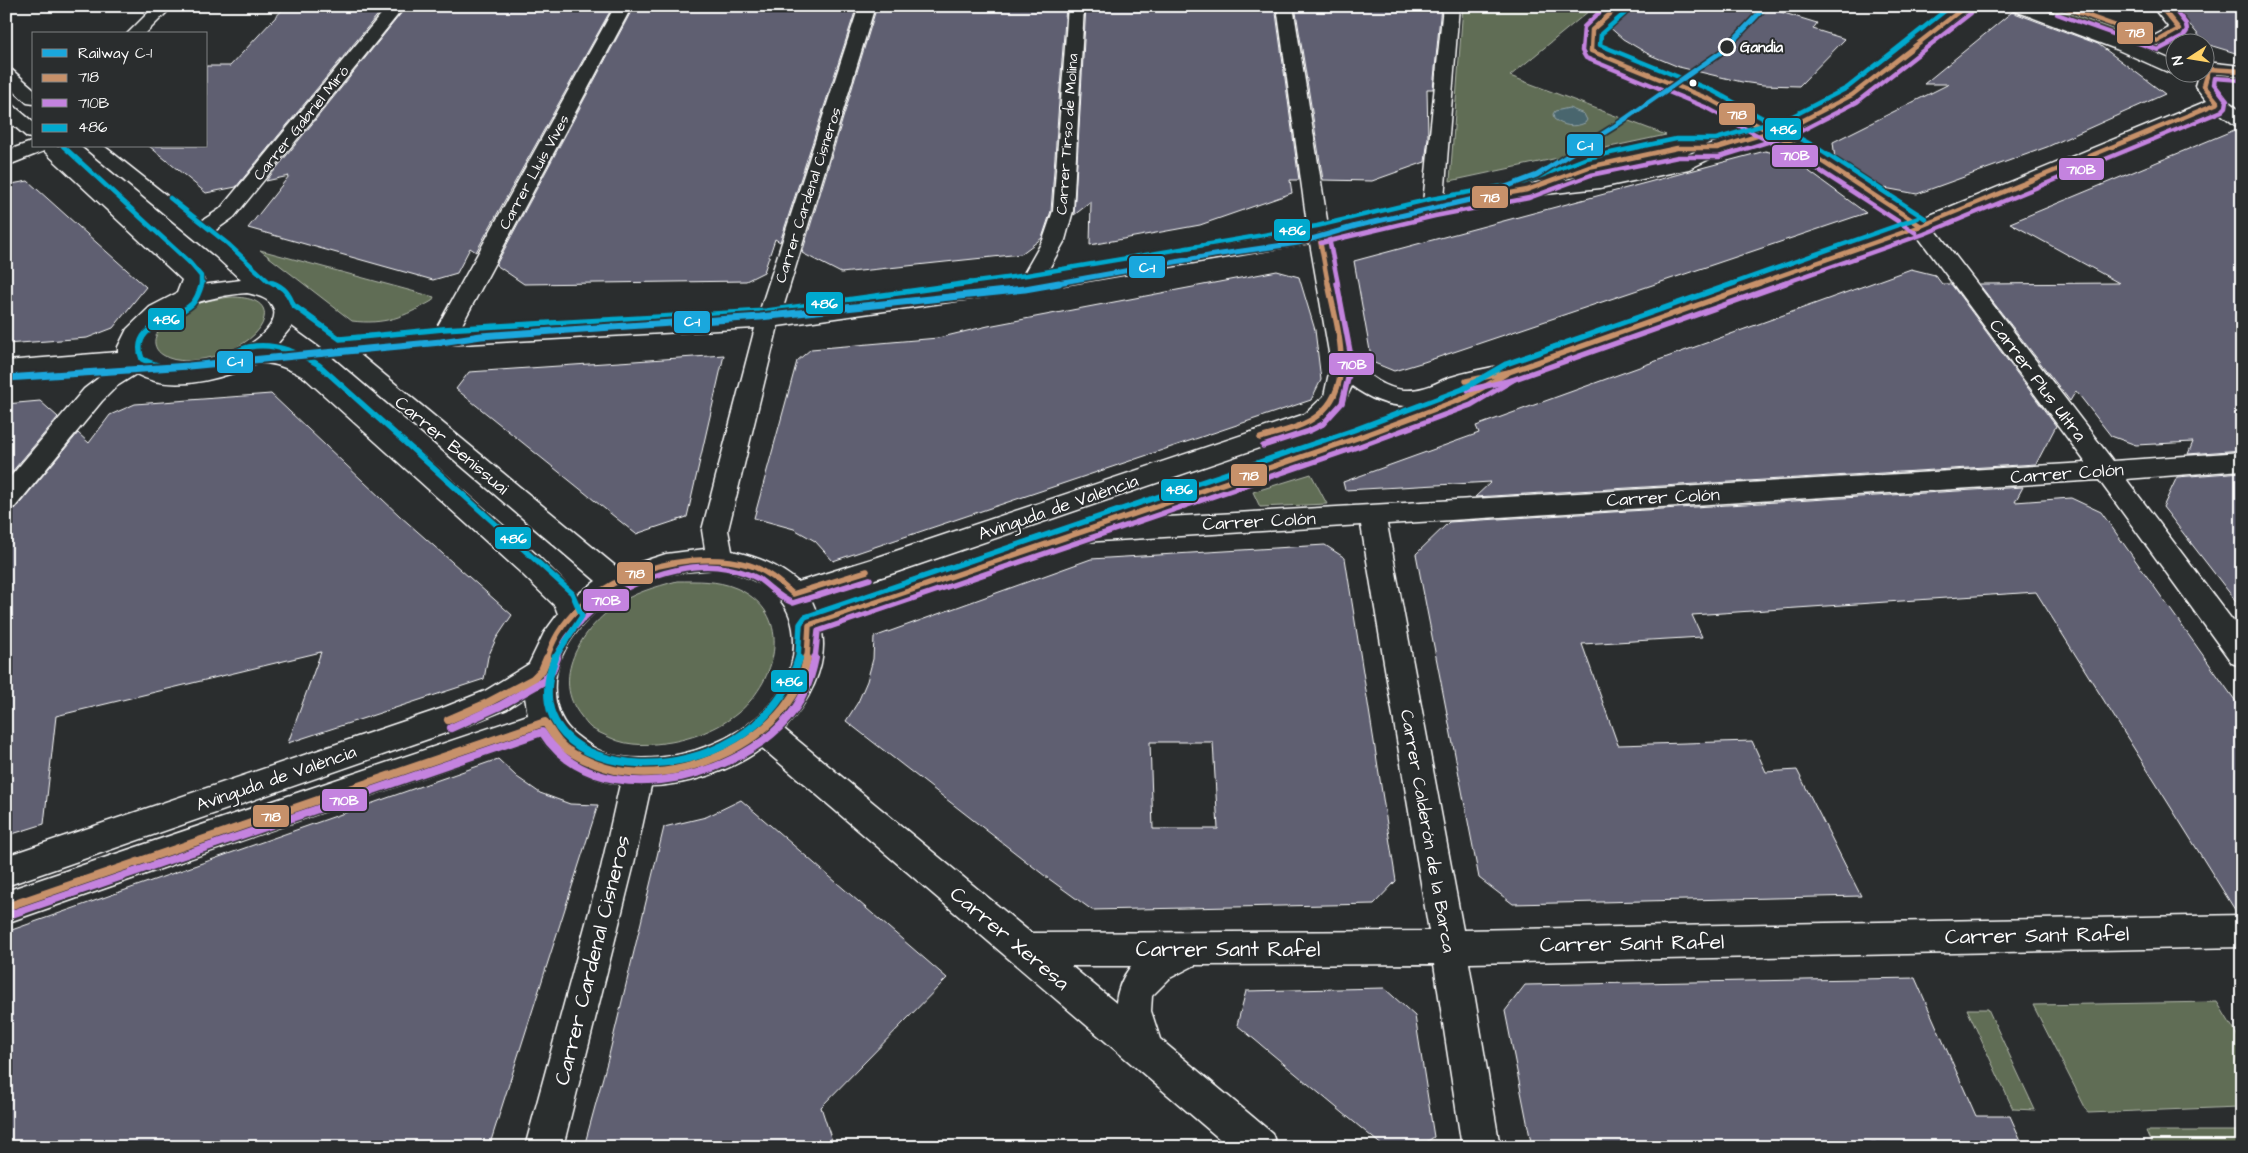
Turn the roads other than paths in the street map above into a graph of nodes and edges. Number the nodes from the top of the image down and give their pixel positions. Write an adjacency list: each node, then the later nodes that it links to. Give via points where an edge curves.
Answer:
1 (165, 6): 12 (street)
2 (397, 6): 32 (street, Carrer Gabriel Miró, via 227,213)
3 (624, 6): 39 (street, Carrer Lluís Vives)
4 (867, 6): 38 (street, Carrer Cardenal Cisneros)
5 (1076, 6): 34 (street, Carrer Tirso de Molina, via 1061,224 1050,251)
6 (1285, 6): 33 (street)
7 (1451, 6): 30 (street)
8 (1966, 6): 25 (street, via 1852,95 1808,118)
9 (2019, 6): 15 (street)
10 (2060, 6): 13 (street)
11 (2160, 6): 13 (street, via 2180,29)
12 (137, 32)
13 (2158, 41): 14 (street)
14 (2166, 45)
15 (2166, 65)
16 (2242, 71): 17 (street)
17 (2216, 73)
18 (6, 74): 20 (street)
19 (2209, 82): 21 (street)
20 (32, 96)
21 (2218, 103): 23 (street); 31 (street, Avinguda de València)
22 (6, 109): 24 (street)
23 (2242, 121)
24 (32, 131)
25 (1769, 133): 30 (street, via 1718,148 1688,163 1671,167 1600,182 1527,190); 31 (street, Carrer Plus Ultra, via 1809,153)
26 (32, 148): 29 (street)
27 (52, 148): 36 (street, via 184,269 193,280)
28 (94, 148): 32 (street)
29 (6, 160)
30 (1433, 207): 33 (street)
31 (1921, 226): 45 (street, Avinguda de València); 47 (street, Carrer Plus Ultra)
32 (199, 232): 35 (street)
33 (1319, 235): 34 (street); 43 (street)
34 (1028, 284): 38 (street)
35 (263, 288): 36 (street, via 228,287); 37 (street, Carrer Benissuai, via 275,293)
36 (186, 297): 42 (street, via 165,307 136,332 130,345)
37 (286, 310): 40 (street, Carrer Benissuai); 41 (street, via 282,325 270,341)
38 (768, 320): 39 (street); 51 (street, Carrer Cardenal Cisneros, via 715,530)
39 (443, 338): 40 (street)
40 (337, 348): 52 (street, Carrer Benissuai)
41 (249, 356): 42 (street, via 205,373 183,376 146,372); 54 (street, Carrer Benissuai, via 286,358 313,372 529,564 565,599)
42 (132, 361): 44 (street); 48 (street, via 93,395)
43 (1343, 364): 45 (street, Avinguda de València, via 1380,394 1409,399); 53 (street, Avinguda de València, via 1341,385 1334,399 1328,410 1314,420)
44 (6, 369)
45 (1509, 372): 50 (street, Avinguda de València, via 1458,400)
46 (2242, 461): 47 (street, Carrer Colón)
47 (2106, 471): 49 (street, Carrer Colón); 56 (street, Carrer Plus Ultra)
48 (6, 500)
49 (1372, 515): 50 (street, Carrer Colón); 64 (street, Carrer Calderón de la Barca)
50 (1084, 532): 55 (street, Avinguda de València)
51 (720, 559): 52 (street, via 686,560 650,567); 53 (street, via 749,565 774,577)
52 (616, 582): 54 (street)
53 (794, 594): 55 (street)
54 (573, 615): 57 (street, via 552,642)
55 (808, 626): 59 (street, via 809,651 802,678 786,705)
56 (2242, 655)
57 (541, 672): 58 (street, via 539,698); 61 (street, Avinguda de València, via 496,700 449,719)
58 (545, 722): 60 (street, via 566,748 597,766); 62 (street, Avinguda de València)
59 (763, 730): 60 (street, via 735,749 704,763 671,772); 65 (street, Carrer Xeresa)
60 (638, 774): 68 (street, Carrer Cardenal Cisneros, via 617,868)
61 (6, 871)
62 (6, 907)
63 (2242, 931): 64 (street, Carrer Sant Rafel)
64 (1450, 947): 66 (street, Carrer Sant Rafel); 70 (street, Carrer Calderón de la Barca)
65 (1023, 950): 66 (street, Carrer Sant Rafel); 67 (street, Carrer Xeresa)
66 (1190, 950): 67 (street, via 1154,966 1137,986 1133,1006)
67 (1144, 1048): 69 (street, Carrer Xeresa)
68 (544, 1147)
69 (1258, 1147)
70 (1481, 1147)

